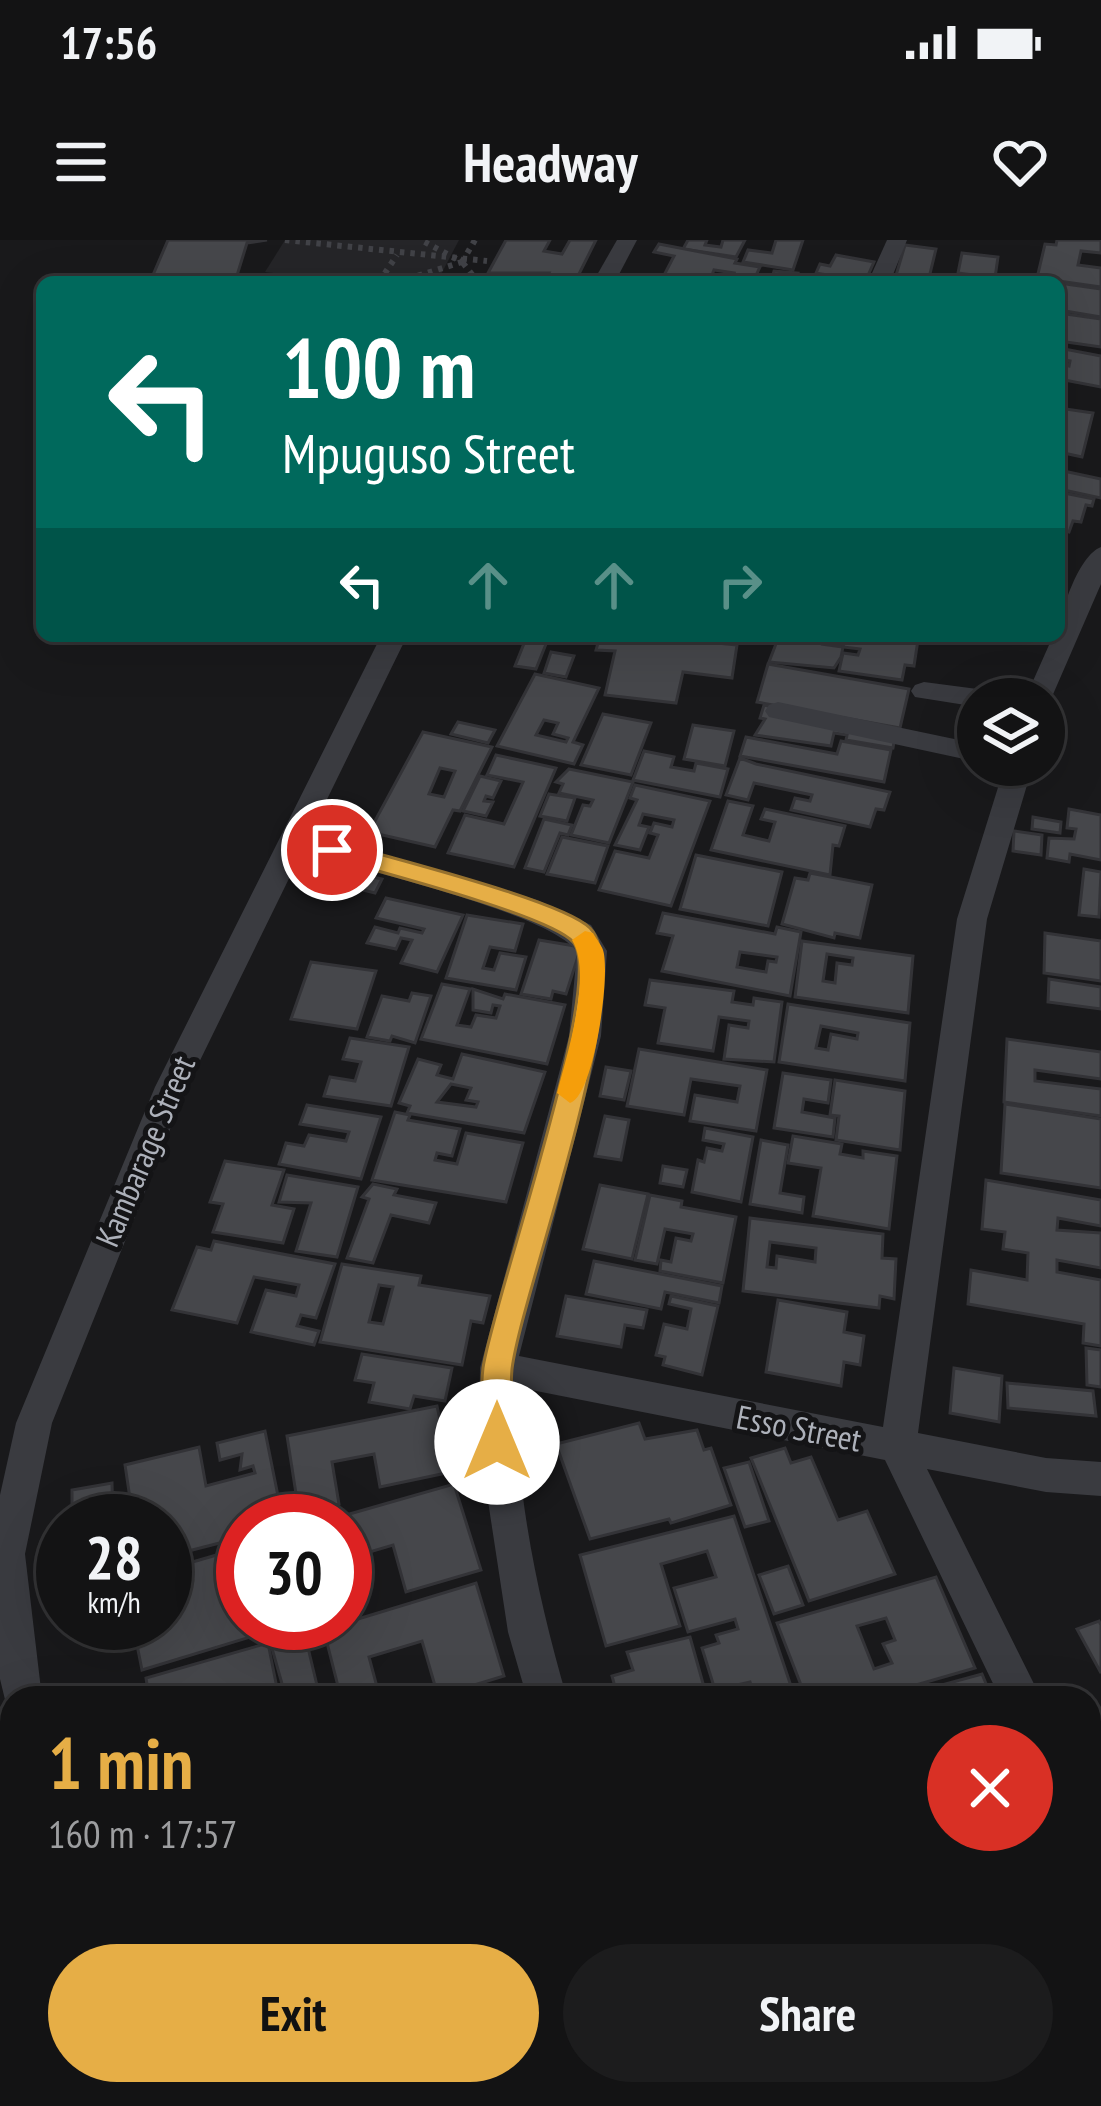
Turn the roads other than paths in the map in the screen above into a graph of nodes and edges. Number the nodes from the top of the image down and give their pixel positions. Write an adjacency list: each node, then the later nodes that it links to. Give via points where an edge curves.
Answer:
1 (627, 240): 3 (street)
2 (897, 240): 4 (street)
3 (607, 276)
4 (882, 276)
5 (1101, 555): 6 (street)
6 (1065, 637)
7 (391, 642): 15 (street, Kambarage Street)
8 (1063, 642): 9 (street)
9 (1047, 678)
10 (924, 691): 11 (street)
11 (957, 695)
12 (778, 711): 13 (street)
13 (957, 748)
14 (1013, 786): 17 (street, via 972,919)
15 (293, 838): 16 (street, via 527,908 580,933 592,951 585,1036); 19 (street, Kambarage Street, via 171,1087 72,1323 34,1423)
16 (498, 1368): 17 (street, Esso Street); 21 (street, via 497,1442)
17 (898, 1448): 18 (street, Esso Street); 22 (street)
18 (1101, 1479)
19 (3, 1556): 20 (street, Kambarage Street)
20 (20, 1686)
21 (544, 1686)
22 (1015, 1686)

